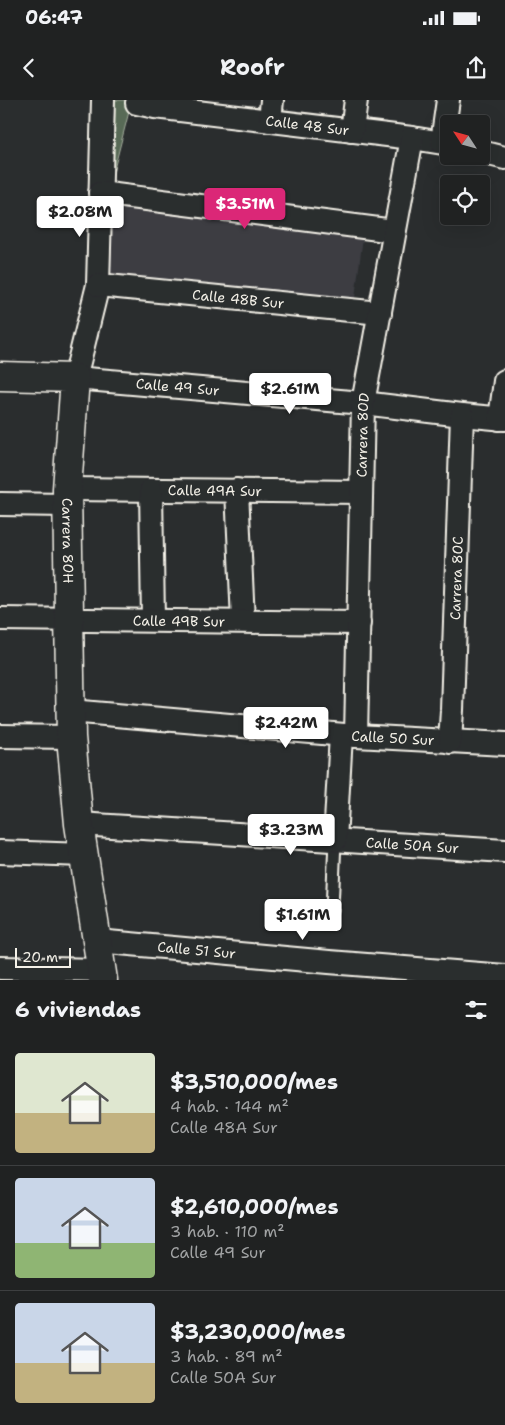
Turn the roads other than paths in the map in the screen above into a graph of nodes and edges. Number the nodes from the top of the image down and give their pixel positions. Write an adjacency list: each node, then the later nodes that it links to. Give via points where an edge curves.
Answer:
1 (103, 100): 12 (street, Carrera 80H)
2 (356, 100): 7 (street)
3 (448, 100): 6 (street)
4 (137, 103): 5 (street, Calle 48 Sur, via 155,107)
5 (271, 110): 7 (street, Calle 48 Sur)
6 (447, 115)
7 (352, 131): 8 (street, Calle 48 Sur)
8 (412, 138): 9 (street, Calle 48 Sur); 13 (street, Carrera 80D)
9 (440, 142)
10 (490, 154): 11 (street)
11 (505, 158)
12 (100, 193): 13 (street); 14 (street, Carrera 80H)
13 (394, 231): 15 (street, Carrera 80D)
14 (98, 285): 15 (street, Calle 48B Sur); 17 (street, Carrera 80H)
15 (380, 312): 19 (street, Carrera 80D)
16 (0, 376): 17 (street, Calle 49 Sur)
17 (76, 378): 19 (street, Calle 49 Sur); 25 (street, Carrera 80H)
18 (505, 381): 21 (street)
19 (363, 402): 20 (street, Calle 49 Sur); 24 (street, Carrera 80D)
20 (462, 415): 21 (street, Calle 49 Sur); 35 (street, Carrera 80C)
21 (503, 419)
22 (151, 490): 23 (street, Calle 49A Sur); 25 (street, Calle 49A Sur); 29 (street)
23 (238, 490): 24 (street, Calle 49A Sur); 30 (street)
24 (361, 492): 31 (street, Carrera 80D)
25 (67, 497): 26 (street, Calle 49A Sur); 28 (street, Carrera 80H)
26 (0, 504)
27 (0, 618): 28 (street, Calle 49B Sur)
28 (69, 618): 29 (street, Calle 49B Sur); 32 (street, Carrera 80H)
29 (153, 620): 30 (street, Calle 49B Sur)
30 (243, 621): 31 (street, Calle 49B Sur)
31 (359, 623): 34 (street, Carrera 80D)
32 (70, 724): 33 (street, Calle 50 Sur); 34 (street, Calle 50 Sur); 37 (street, Carrera 80H)
33 (0, 736)
34 (349, 736): 35 (street, Calle 50 Sur); 38 (street, Carrera 80D)
35 (450, 742): 36 (street, Calle 50 Sur)
36 (505, 744)
37 (80, 824): 38 (street, Calle 50A Sur); 41 (street, Carrera 80H)
38 (335, 840): 39 (street, Calle 50A Sur); 42 (lane, Carrera 80D)
39 (505, 851)
40 (0, 852): 41 (street)
41 (84, 855): 43 (street, Carrera 80H)
42 (332, 910)
43 (97, 941): 45 (street, Carrera 80H); 46 (street, Calle 51 Sur)
44 (0, 968): 45 (street)
45 (102, 975)
46 (505, 976)

